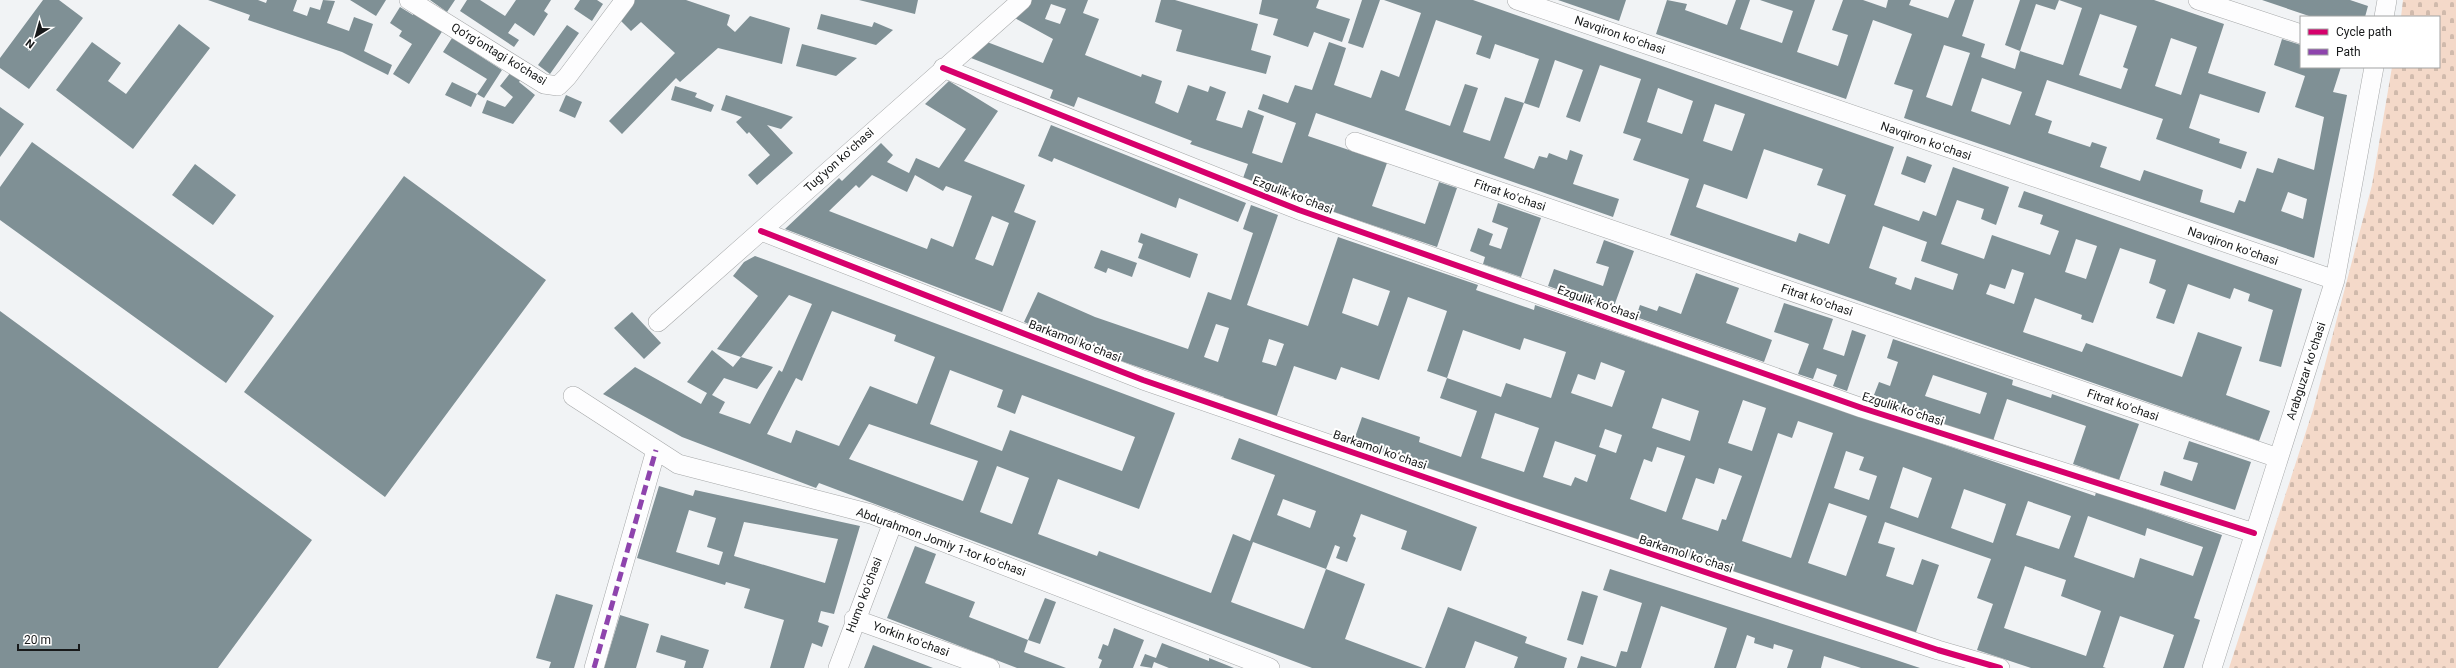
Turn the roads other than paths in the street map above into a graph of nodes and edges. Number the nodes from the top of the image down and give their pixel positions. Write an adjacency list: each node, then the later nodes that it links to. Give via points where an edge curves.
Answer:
1 (409, 0): 2 (street, Qo‘rg‘ontagi ko‘chasi, via 544,84 558,86 568,77)
2 (625, 0)
3 (1022, 0): 9 (street, Tugʻyon koʻchasi)
4 (1518, 0): 13 (street, Navqiron koʻchasi)
5 (2198, 0): 8 (street)
6 (2387, 0): 7 (street)
7 (2384, 16)
8 (2300, 34)
9 (943, 68): 12 (street, Tugʻyon koʻchasi); 19 (street, Ezgulik koʻchasi, via 1306,213 1862,408)
10 (2374, 68): 13 (street, Arabguzar koʻchasi)
11 (1355, 142): 17 (street, Fitrat koʻchasi)
12 (760, 231): 14 (street, Tugʻyon koʻchasi); 25 (street, Barkamol koʻchasi, via 1143,380 1521,511 1938,650)
13 (2336, 280): 17 (street, Arabguzar koʻchasi)
14 (658, 322)
15 (573, 396): 16 (street, Abdurahmon Jomiy 1-tor koʻchasi)
16 (656, 450): 18 (street, Abdurahmon Jomiy 1-tor koʻchasi, via 678,464); 21 (street)
17 (2278, 458): 19 (street, Arabguzar koʻchasi)
18 (893, 522): 20 (street, Humo koʻchasi); 24 (street, Abdurahmon Jomiy 1-tor koʻchasi)
19 (2254, 533): 26 (street, Arabguzar koʻchasi)
20 (854, 619): 22 (street, Humo koʻchasi); 23 (street, Yorkin koʻchasi)
21 (594, 668)
22 (838, 668)
23 (990, 668)
24 (1270, 668)
25 (2000, 668)
26 (2212, 668)

